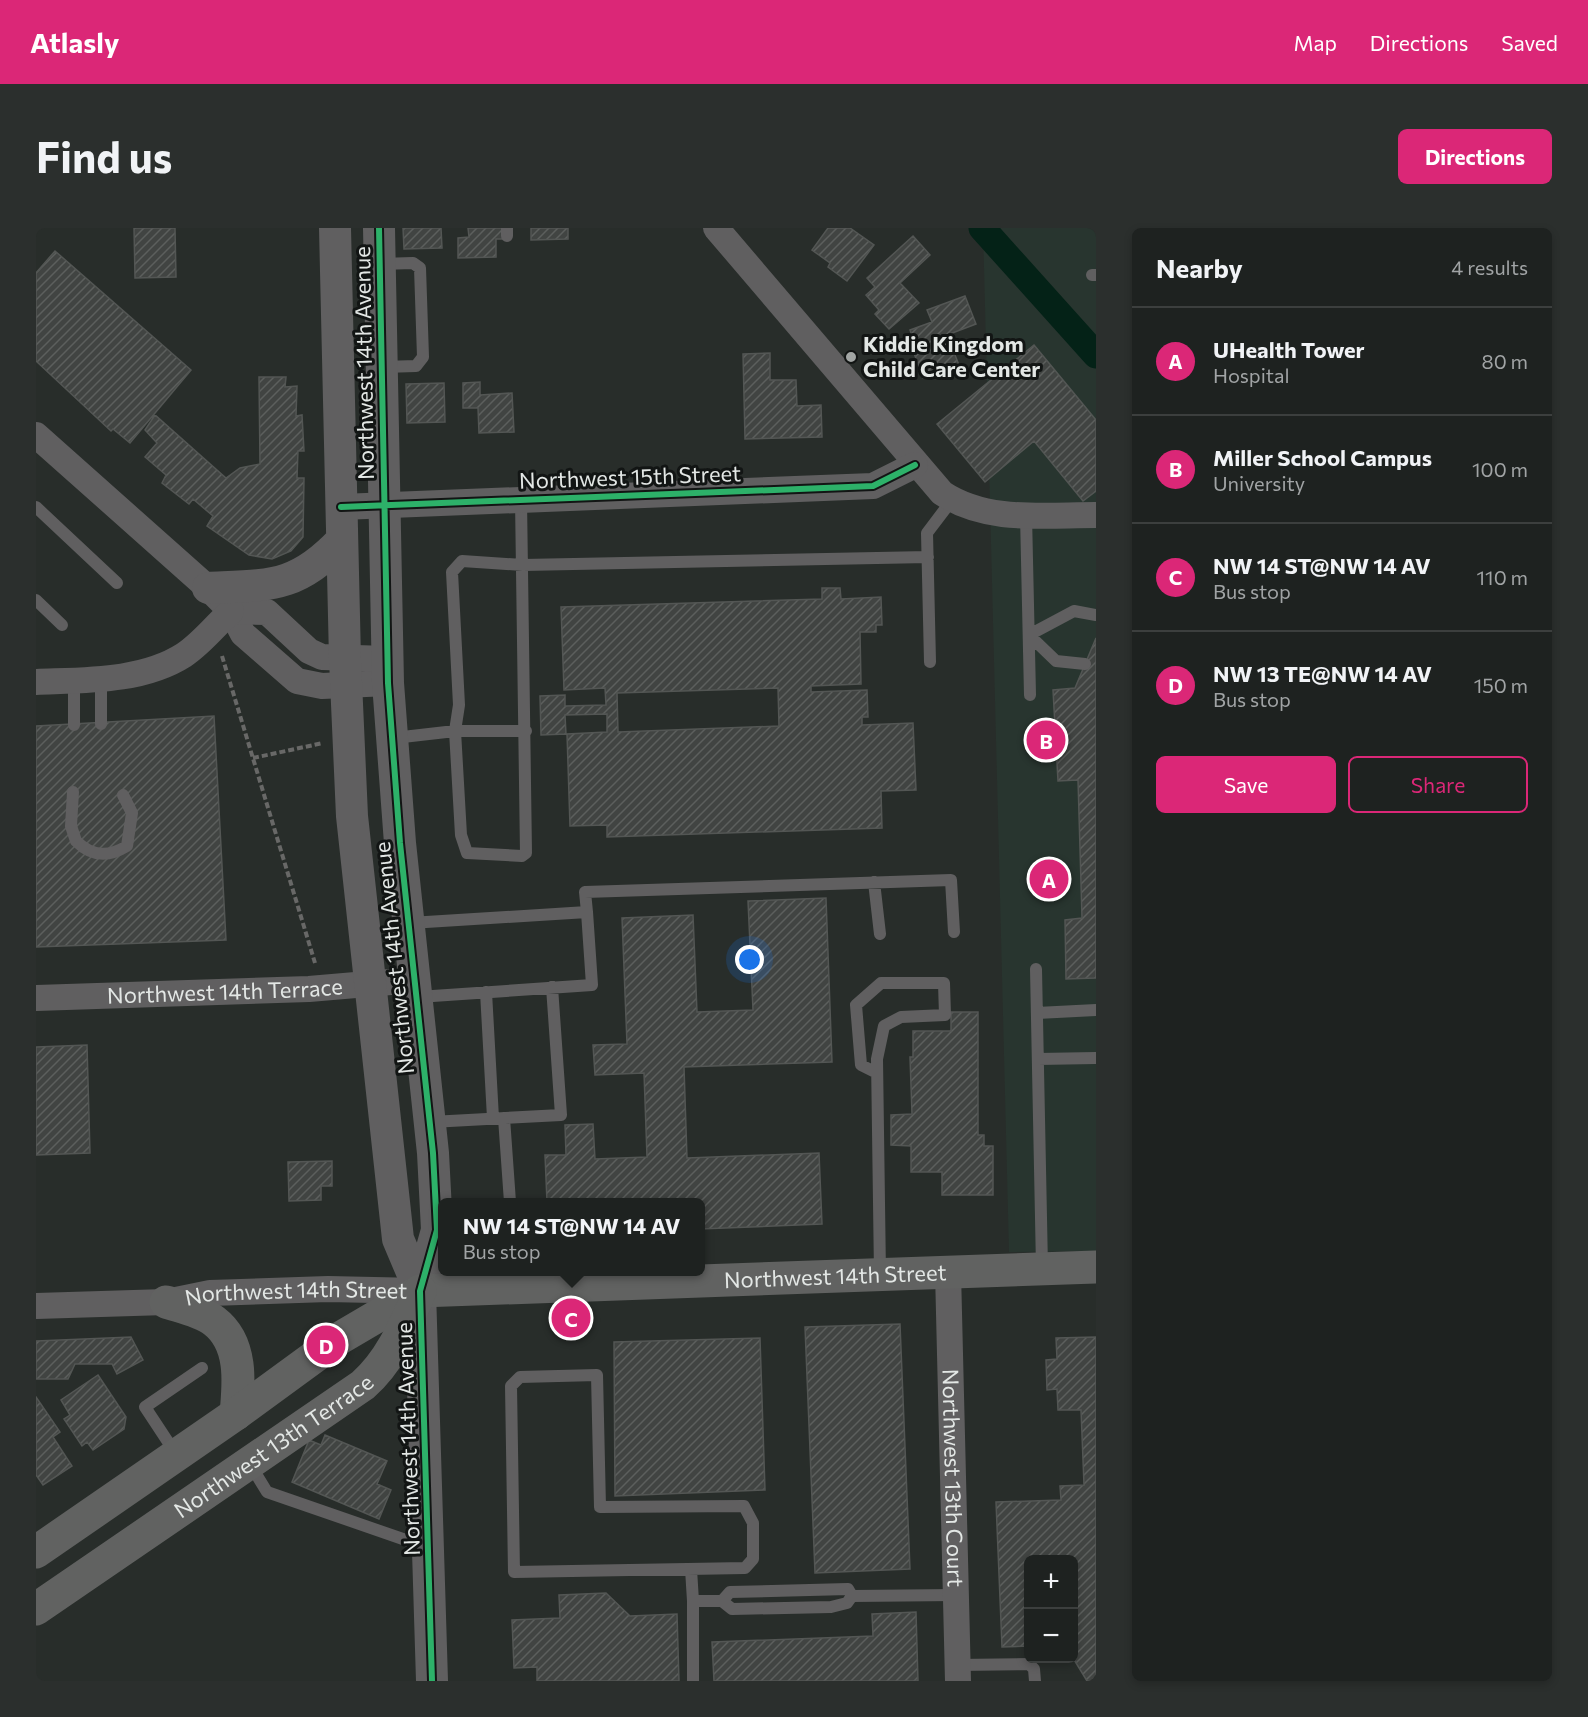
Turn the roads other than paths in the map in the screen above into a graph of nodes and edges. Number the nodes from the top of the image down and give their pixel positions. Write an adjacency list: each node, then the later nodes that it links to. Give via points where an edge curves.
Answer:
1 (335, 228): 12 (street, Northwest 14th Avenue)
2 (379, 228): 4 (street, Northwest 14th Avenue)
3 (716, 228): 7 (street)
4 (380, 264): 5 (street, Northwest 14th Avenue); 5 (lane, via 413,263 420,267 423,357 416,366)
5 (382, 368): 10 (street, Northwest 14th Avenue)
6 (36, 435): 19 (street)
7 (915, 465): 8 (street, Northwest 15th Street, via 873,486); 9 (street)
8 (521, 500): 10 (street, Northwest 15th Street); 17 (lane)
9 (952, 500): 13 (street, via 978,512); 16 (lane, via 927,533)
10 (384, 506): 12 (street, Northwest 15th Street); 27 (street, Northwest 14th Avenue)
11 (36, 507): 18 (lane)
12 (342, 507): 15 (street, Northwest 14th Avenue)
13 (1026, 515): 14 (street); 24 (lane)
14 (1096, 515)
15 (342, 540): 19 (street, via 298,577 280,583); 28 (street, Northwest 14th Avenue)
16 (928, 557): 17 (lane); 25 (lane)
17 (523, 565): 35 (lane, via 462,561 452,573 459,705); 36 (lane)
18 (117, 583)
19 (208, 588): 21 (street)
20 (36, 600): 23 (lane)
21 (231, 611): 28 (street, via 267,612 309,651); 29 (street, via 185,655 162,666)
22 (1096, 615): 24 (lane, via 1074,611)
23 (62, 625)
24 (1029, 635): 26 (lane, via 1056,661); 32 (lane)
25 (930, 662)
26 (1084, 664)
27 (388, 671): 28 (street); 37 (street, Northwest 14th Avenue)
28 (346, 672): 46 (street, Northwest 14th Avenue, via 352,816)
29 (101, 679): 30 (street); 33 (lane)
30 (74, 680): 31 (street); 34 (lane)
31 (36, 682)
32 (1029, 695)
33 (101, 724)
34 (74, 725)
35 (455, 731): 36 (lane); 36 (lane, via 464,850 471,855 522,856 526,853); 37 (lane)
36 (526, 731)
37 (392, 738): 42 (street, Northwest 14th Avenue)
38 (73, 792): 39 (lane, via 71,826 76,841 99,854 113,855 127,846 132,813)
39 (123, 795)
40 (874, 882): 41 (lane, via 585,892); 43 (lane, via 951,880); 44 (lane)
41 (587, 912): 42 (lane); 47 (lane, via 592,985)
42 (409, 923): 48 (street, Northwest 14th Avenue)
43 (954, 932)
44 (880, 934)
45 (1036, 969): 52 (lane)
46 (371, 983): 48 (street, Northwest 14th Terrace); 50 (street, Northwest 14th Terrace, via 309,989); 63 (street, Northwest 14th Avenue, via 398,1239)
47 (552, 987): 49 (lane); 56 (lane, via 561,1115)
48 (415, 988): 49 (lane); 57 (street, Northwest 14th Avenue)
49 (486, 992): 56 (lane)
50 (36, 998)
51 (1096, 1010): 52 (lane)
52 (1037, 1013): 54 (lane)
53 (1096, 1058): 54 (lane)
54 (1038, 1059): 60 (lane)
55 (878, 1073): 55 (lane, via 884,1026 901,1017 945,1015 944,983 880,983 856,1005 861,1065); 62 (lane)
56 (498, 1118): 57 (lane); 58 (lane)
57 (429, 1122): 63 (street, Northwest 14th Avenue, via 437,1230)
58 (509, 1198)
59 (1096, 1267): 60 (main road, Northwest 14th Street)
60 (1042, 1269): 61 (main road, Northwest 14th Street)
61 (948, 1272): 62 (main road, Northwest 14th Street); 73 (street, Northwest 13th Court)
62 (880, 1275): 63 (main road, Northwest 14th Street)
63 (420, 1291): 64 (street, Northwest 14th Street, via 210,1293); 67 (main road, Northwest 13th Terrace, via 340,1338); 69 (main road, Northwest 13th Terrace, via 398,1342 375,1374); 70 (street, Northwest 14th Avenue)
64 (166, 1302): 65 (street, Northwest 14th Street); 67 (main road, via 214,1321 229,1340 238,1370)
65 (36, 1306)
66 (202, 1368): 68 (lane, via 145,1407)
67 (236, 1414): 68 (main road, Northwest 13th Terrace)
68 (177, 1455): 71 (main road, Northwest 13th Terrace)
69 (250, 1463): 70 (lane, via 267,1492); 77 (main road, Northwest 13th Terrace)
70 (428, 1547): 79 (street, Northwest 14th Avenue)
71 (36, 1552)
72 (691, 1569): 72 (lane, via 514,1572 511,1386 520,1377 597,1375 600,1507 744,1506 753,1523 753,1560 745,1568); 75 (lane)
73 (956, 1595): 74 (lane); 78 (street, Northwest 13th Court)
74 (852, 1596): 76 (lane, via 847,1603 831,1607 732,1609); 76 (lane, via 848,1590 759,1590 730,1592)
75 (693, 1601): 76 (lane); 80 (lane)
76 (722, 1601)
77 (36, 1609)
78 (958, 1673): 81 (lane, via 1029,1665)
79 (432, 1681)
80 (693, 1681)
81 (1035, 1681)

